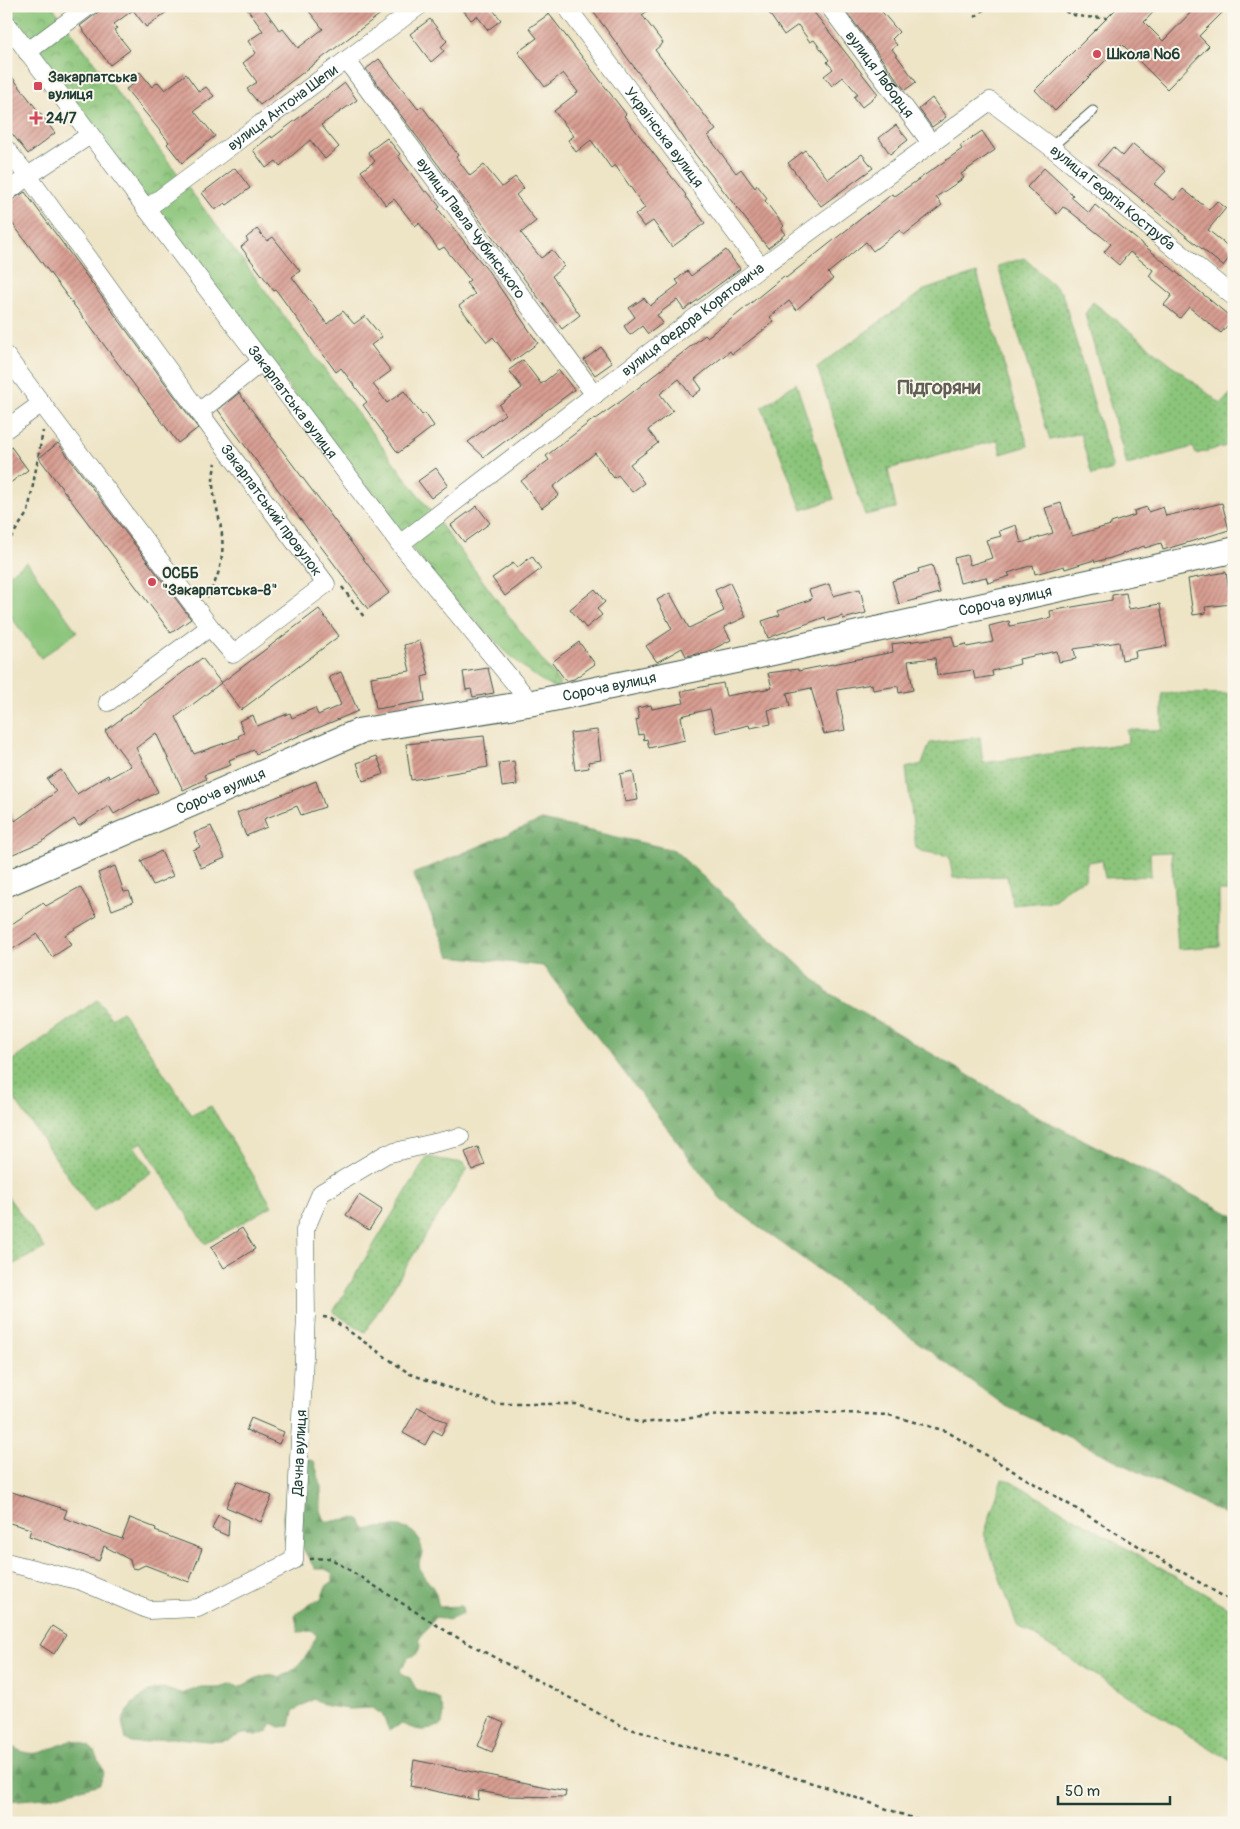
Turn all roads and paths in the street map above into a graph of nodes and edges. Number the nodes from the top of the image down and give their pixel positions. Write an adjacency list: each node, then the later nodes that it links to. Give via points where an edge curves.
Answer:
1 (89, 6): 10 (street)
2 (419, 6): 11 (street, вулиця Антона Шепи)
3 (566, 6): 21 (street, Українська вулиця)
4 (829, 6): 15 (street, вулиця Лаборця)
5 (988, 6): 7 (path)
6 (1060, 6): 8 (path, via 1064,12 1076,16)
7 (975, 17)
8 (1107, 18)
9 (6, 23): 10 (street, Закарпатська вулиця)
10 (27, 52): 14 (street, Закарпатська вулиця)
11 (346, 61): 20 (street, вулиця Антона Шепи); 25 (street, вулиця Павла Чубинського)
12 (990, 100): 15 (street, вулиця Федора Корятовича); 16 (street, вулиця Георгія Коструба)
13 (1093, 111): 16 (lane)
14 (90, 134): 18 (street); 20 (street, Закарпатська вулиця)
15 (931, 143): 21 (street, вулиця Федора Корятовича)
16 (1051, 147): 22 (street, вулиця Георгія Коструба)
17 (6, 149): 18 (street, Закарпатський провулок)
18 (28, 176): 19 (street); 27 (street, Закарпатський провулок)
19 (6, 193)
20 (146, 209): 24 (street, Закарпатська вулиця)
21 (761, 267): 25 (street, вулиця Федора Корятовича)
22 (1234, 297)
23 (6, 356): 26 (street, Закарпатський провулок)
24 (261, 362): 27 (street); 31 (street, Закарпатська вулиця)
25 (596, 395): 31 (street, вулиця Федора Корятовича)
26 (44, 406): 28 (street); 30 (path, via 28,512); 33 (street, Закарпатський провулок)
27 (199, 412): 29 (street, Закарпатський провулок)
28 (6, 429)
29 (223, 445): 33 (path, via 212,478 221,525 222,560 214,586); 34 (street, Закарпатський провулок, via 326,584 234,654)
30 (6, 544)
31 (400, 544): 36 (street, Закарпатська вулиця)
32 (1234, 550): 36 (main road, Сороча вулиця)
33 (198, 611): 34 (street, Закарпатський провулок)
34 (210, 627): 35 (street)
35 (108, 702)
36 (531, 703): 37 (main road, Сороча вулиця, via 360,731)
37 (6, 884)
38 (460, 1137): 39 (street, Дачна вулиця, via 386,1154 321,1193 305,1230)
39 (306, 1316): 40 (street, Дачна вулиця); 42 (path, via 330,1318 410,1374 495,1404 576,1404 641,1423 721,1415 823,1412 889,1415 946,1431)
40 (294, 1560): 41 (street, via 198,1608 149,1610 81,1581); 43 (path, via 330,1558 451,1634 624,1726 828,1788)
41 (6, 1562)
42 (1234, 1603)
43 (926, 1823)

